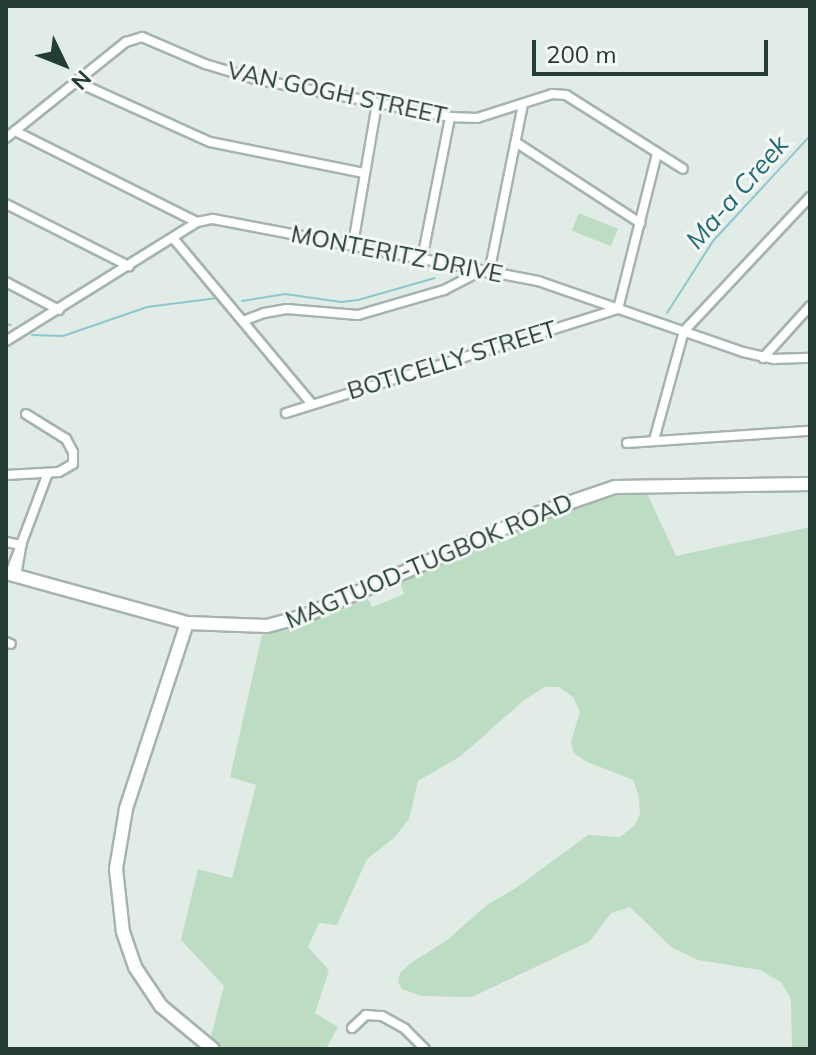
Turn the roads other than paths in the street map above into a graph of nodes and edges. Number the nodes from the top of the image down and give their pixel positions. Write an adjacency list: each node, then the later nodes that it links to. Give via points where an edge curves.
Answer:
1 (77, 82): 2 (street, VAN GOGH STREET, via 126,42 142,37 228,71); 5 (street, VAN GOGH STREET); 10 (street, via 210,142)
2 (377, 103): 4 (street, VAN GOGH STREET); 10 (street)
3 (523, 104): 4 (street, VAN GOGH STREET, via 477,118); 7 (street); 8 (street, VAN GOGH STREET, via 566,95)
4 (450, 117): 17 (street)
5 (15, 131): 6 (street, VAN GOGH STREET); 13 (street)
6 (6, 138)
7 (517, 143): 14 (street); 19 (street)
8 (657, 154): 9 (street, VAN GOGH STREET); 14 (street)
9 (683, 169)
10 (364, 173): 16 (street)
11 (810, 197): 25 (street)
12 (6, 204): 18 (street)
13 (197, 222): 15 (street); 16 (street, MONTERITZ DRIVE, via 221,220)
14 (640, 223): 22 (street)
15 (173, 238): 18 (street); 24 (street)
16 (353, 244): 17 (street, MONTERITZ DRIVE)
17 (422, 259): 19 (street, MONTERITZ DRIVE)
18 (129, 266): 23 (street)
19 (485, 272): 22 (street, MONTERITZ DRIVE, via 538,281); 24 (street, via 358,315 287,309)
20 (6, 282): 23 (street)
21 (810, 306): 27 (street)
22 (618, 309): 25 (street, MONTERITZ DRIVE); 29 (street, BOTICELLY STREET)
23 (59, 310): 26 (street)
24 (243, 321): 29 (street)
25 (684, 331): 27 (street, MONTERITZ DRIVE); 33 (street)
26 (6, 341)
27 (763, 358): 28 (street, MONTERITZ DRIVE)
28 (810, 358)
29 (311, 403): 30 (street, BOTICELLY STREET)
30 (286, 413)
31 (26, 414): 35 (street, via 58,432 73,452 70,467)
32 (810, 431): 33 (street)
33 (654, 440): 34 (street)
34 (627, 443)
35 (48, 473): 36 (street); 39 (street)
36 (6, 475)
37 (810, 484): 41 (main road, MAGTUOD-TUGBOK ROAD, via 615,487 536,514 285,623 250,628)
38 (6, 542): 39 (street)
39 (22, 547): 40 (street)
40 (11, 574): 41 (main road, MAGTUOD-TUGBOK ROAD)
41 (187, 623): 43 (main road, via 126,809 116,869 123,932 135,967 161,1006)
42 (352, 1028): 44 (street, via 366,1015 382,1016)
43 (213, 1049)
44 (425, 1049)

